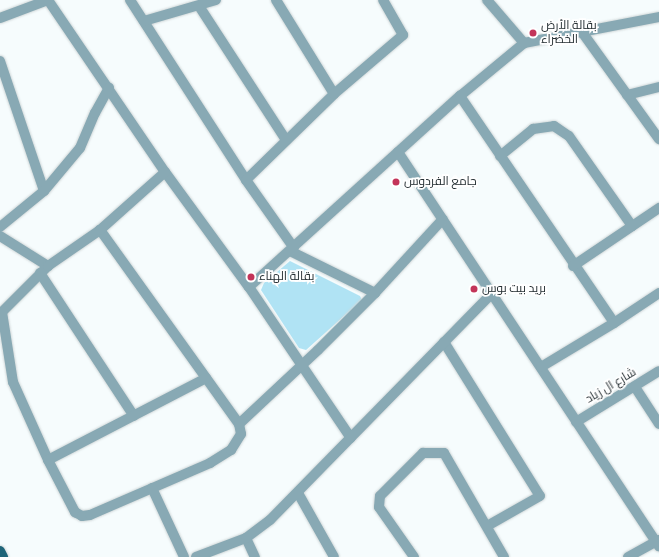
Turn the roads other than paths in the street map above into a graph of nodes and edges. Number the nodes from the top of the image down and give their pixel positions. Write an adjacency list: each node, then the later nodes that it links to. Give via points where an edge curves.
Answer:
1 (48, 0): 9 (street); 15 (street)
2 (130, 0): 10 (street)
3 (216, 0): 7 (street)
4 (278, 0): 16 (street)
5 (383, 0): 16 (street, via 403,36)
6 (487, 0): 12 (street)
7 (199, 6): 10 (street); 20 (street)
8 (659, 17): 11 (street)
9 (0, 18)
10 (144, 21): 24 (street)
11 (582, 32): 12 (street); 17 (street)
12 (524, 43): 18 (street)
13 (0, 61): 25 (street)
14 (659, 87): 17 (street)
15 (109, 88): 23 (street); 25 (street, via 80,148)
16 (334, 94): 20 (street)
17 (627, 95): 19 (street)
18 (460, 96): 21 (street); 22 (street)
19 (659, 139)
20 (286, 140): 24 (street)
21 (398, 152): 27 (street); 32 (street)
22 (500, 156): 28 (street, via 533,129 554,126 569,136); 34 (street)
23 (165, 172): 30 (street); 36 (street)
24 (246, 180): 32 (street)
25 (44, 191): 29 (street)
26 (659, 208): 28 (street)
27 (443, 219): 37 (street); 39 (street)
28 (632, 226): 34 (street)
29 (0, 227)
30 (100, 230): 33 (street); 46 (street)
31 (0, 236): 33 (street)
32 (292, 249): 36 (street); 37 (street)
33 (48, 266): 35 (street)
34 (573, 266): 41 (street)
35 (40, 273): 40 (street); 48 (street)
36 (249, 287): 43 (street)
37 (375, 293): 43 (street)
38 (659, 293): 41 (street)
39 (491, 294): 42 (street); 44 (street)
40 (1, 312): 53 (street, via 13,382)
41 (614, 323): 44 (street)
42 (444, 342): 52 (street); 56 (street, via 540,496)
43 (302, 364): 50 (street); 52 (street)
44 (541, 367): 49 (street)
45 (659, 371): 47 (street, شارع ال زياد)
46 (206, 378): 48 (street); 50 (street)
47 (635, 387): 49 (street, شارع ال زياد); 51 (street)
48 (134, 416): 53 (street)
49 (576, 422): 58 (street)
50 (239, 424): 54 (street, via 241,434 231,450 210,463)
51 (659, 424)
52 (351, 438): 55 (street)
53 (48, 460): 54 (street, via 75,512 82,516 90,515)
54 (152, 488): 61 (street)
55 (298, 493): 57 (street, via 270,520); 64 (street)
56 (487, 526): 65 (street, via 444,453 423,453 380,496 379,507); 66 (street)
57 (246, 538): 62 (street); 63 (street)
58 (658, 543): 67 (street)
59 (0, 551): 60 (main road)
60 (3, 557)
61 (184, 557)
62 (196, 557)
63 (255, 557)
64 (334, 557)
65 (414, 557)
66 (504, 557)
67 (628, 557)

